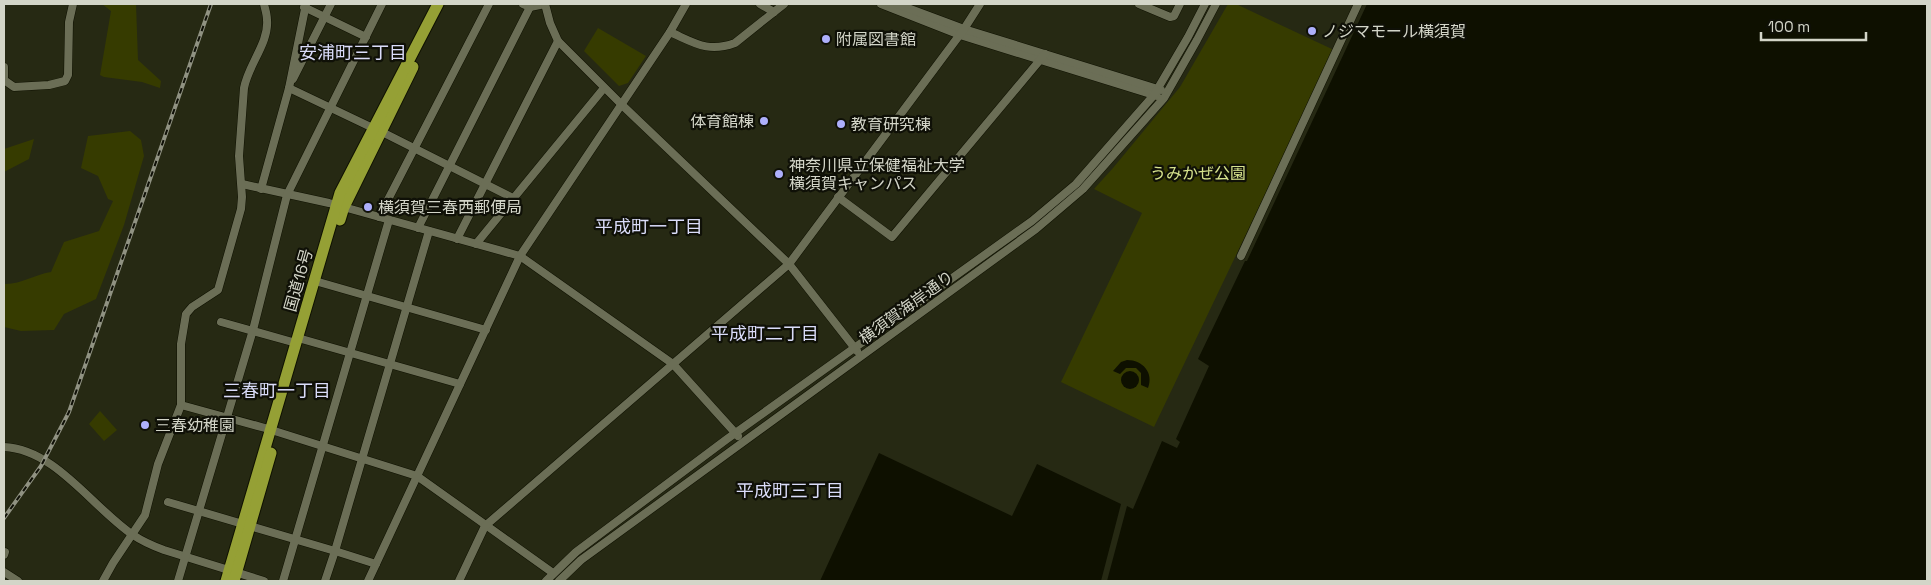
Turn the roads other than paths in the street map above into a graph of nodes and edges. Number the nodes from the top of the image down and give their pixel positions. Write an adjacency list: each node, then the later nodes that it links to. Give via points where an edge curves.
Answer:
1 (74, 4): 30 (street, via 69,22 68,75 65,81 14,87)
2 (264, 4): 40 (street, via 266,31 244,88 240,156)
3 (331, 4): 23 (street)
4 (382, 4): 26 (street)
5 (438, 4): 37 (highway, 国道16号)
6 (446, 4): 37 (highway, 国道16号)
7 (490, 4): 38 (street)
8 (545, 4): 21 (street); 27 (street)
9 (686, 4): 24 (street)
10 (760, 4): 22 (street)
11 (784, 4): 22 (street)
12 (881, 4): 25 (street)
13 (897, 4): 25 (street)
14 (980, 4): 25 (street)
15 (1139, 4): 16 (street, via 1170,17 1174,16)
16 (1180, 4)
17 (1205, 4): 33 (street)
18 (1216, 4): 34 (street, 横須賀海岸通り)
19 (1358, 4): 54 (street)
20 (305, 6): 23 (street); 31 (street)
21 (526, 6): 39 (street)
22 (774, 12): 24 (street, via 735,42 716,48 704,47)
23 (324, 17): 26 (street); 31 (street)
24 (670, 32): 35 (street)
25 (962, 32): 28 (street); 44 (street)
26 (366, 37): 36 (street)
27 (558, 41): 32 (street); 41 (street)
28 (1043, 57): 33 (street); 44 (street, via 892,237)
29 (4, 67): 30 (street)
30 (4, 80)
31 (289, 88): 36 (street); 42 (street)
32 (604, 88): 35 (street); 45 (street)
33 (1156, 92): 34 (street); 63 (street, via 1076,184 1032,221)
34 (1166, 95): 65 (street, 横須賀海岸通り, via 1077,195 1036,229)
35 (622, 105): 53 (street); 55 (street)
36 (331, 108): 37 (street); 43 (street)
37 (378, 131): 38 (street); 46 (highway, 国道16号)
38 (413, 148): 39 (street); 47 (street)
39 (450, 166): 41 (street); 49 (street)
40 (242, 184): 42 (street); 69 (street, via 241,209 218,290 192,306 186,314 181,344)
41 (486, 184): 45 (street); 51 (street)
42 (261, 189): 43 (street)
43 (288, 195): 46 (street); 60 (street)
44 (838, 197): 55 (street)
45 (513, 198): 52 (street)
46 (340, 206): 47 (street); 56 (highway, 国道16号)
47 (379, 217): 48 (street)
48 (389, 220): 49 (street); 57 (street)
49 (418, 228): 50 (street)
50 (429, 231): 51 (street); 58 (street)
51 (457, 238): 52 (street)
52 (476, 244): 53 (street)
53 (520, 256): 61 (street); 67 (street)
54 (1240, 256)
55 (789, 264): 63 (street); 67 (street)
56 (318, 282): 57 (street); 62 (highway, 国道16号)
57 (366, 296): 58 (street); 64 (street)
58 (406, 307): 61 (street); 66 (street)
59 (221, 322): 60 (street)
60 (253, 330): 62 (street); 70 (street)
61 (486, 330): 68 (street)
62 (299, 340): 64 (street); 71 (highway, 国道16号)
63 (855, 348): 65 (street); 72 (street)
64 (350, 353): 66 (street); 75 (street)
65 (862, 356): 73 (street, 横須賀海岸通り)
66 (389, 364): 68 (street); 76 (street)
67 (673, 364): 72 (street); 81 (street)
68 (460, 384): 77 (street)
69 (181, 404): 70 (street); 82 (street, via 158,464 145,515)
70 (226, 417): 71 (street); 79 (street)
71 (274, 431): 75 (street); 80 (highway, 国道16号)
72 (735, 433): 73 (street); 88 (street, via 576,552)
73 (743, 441): 99 (street, 横須賀海岸通り, via 581,560)
74 (4, 447): 82 (street, via 24,450 49,463)
75 (324, 447): 76 (street); 83 (street)
76 (362, 459): 77 (street); 84 (street)
77 (417, 476): 81 (street); 86 (street)
78 (168, 502): 79 (street)
79 (198, 510): 80 (street); 85 (street)
80 (246, 525): 83 (street); 89 (highway, 国道16号)
81 (485, 526): 88 (street); 97 (street)
82 (132, 535): 85 (street); 91 (street)
83 (296, 540): 84 (street); 94 (street)
84 (335, 551): 86 (street); 95 (street)
85 (185, 556): 89 (street); 92 (street)
86 (376, 564): 96 (street)
87 (4, 572): 90 (street)
88 (553, 573): 98 (street)
89 (232, 576): 93 (street)
90 (18, 581)
91 (103, 581)
92 (178, 581)
93 (264, 581)
94 (283, 581)
95 (325, 581)
96 (368, 581)
97 (459, 581)
98 (546, 581)
99 (559, 581)

